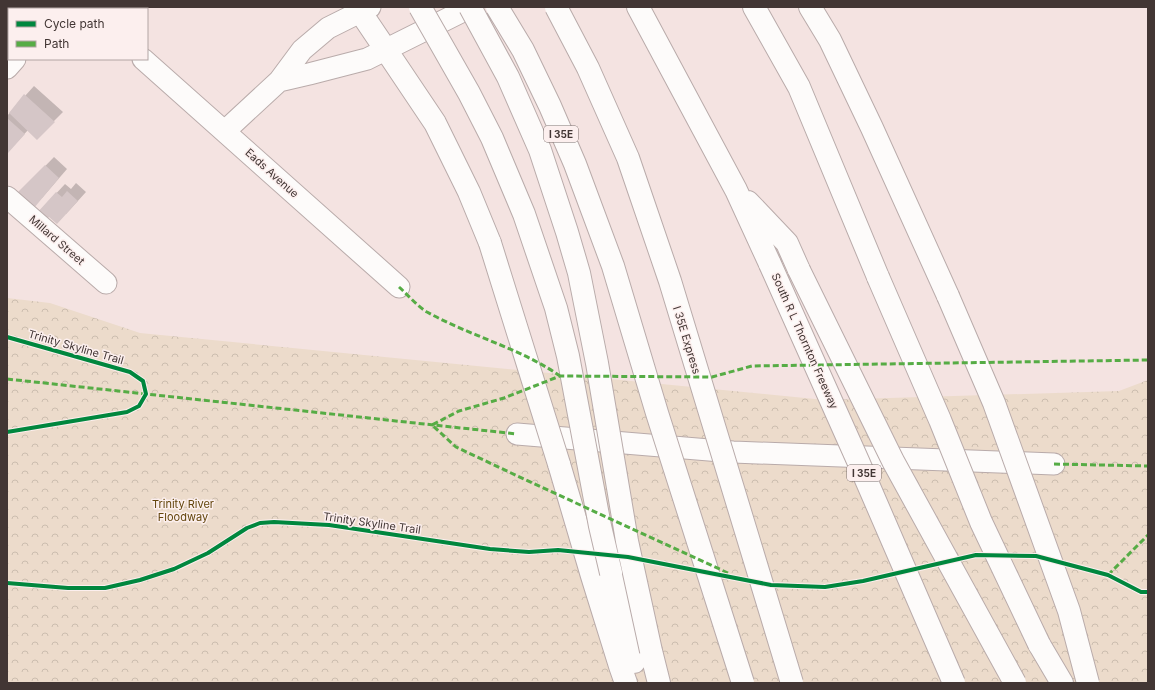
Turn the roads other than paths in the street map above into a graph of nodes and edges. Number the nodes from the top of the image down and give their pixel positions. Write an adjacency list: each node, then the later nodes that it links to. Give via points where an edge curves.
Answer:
1 (420, 7): 22 (main road, bridge, via 492,138 524,214 556,308 568,356 600,526)
2 (470, 7): 9 (street); 23 (main road, bridge, via 508,77 540,150 579,273 598,363 627,542)
3 (497, 7): 24 (main road, I 35E, bridge, via 523,50 550,106 575,164 613,266)
4 (556, 7): 25 (main road, I 35E Express, bridge, via 588,68 628,158 670,281)
5 (638, 7): 15 (main road, South R L Thornton Freeway / I 35E)
6 (754, 7): 28 (main road, bridge, via 799,88 981,522 1039,644)
7 (810, 7): 29 (main road, bridge, via 830,40 872,128 997,410 1069,611)
8 (362, 9): 9 (main road); 13 (street, via 328,28 302,50)
9 (386, 50): 13 (street, via 367,59); 21 (main road, bridge, via 435,124 469,192 490,243)
10 (14, 60): 12 (street)
11 (144, 60): 14 (street, Eads Avenue)
12 (7, 68)
13 (279, 81): 14 (street)
14 (225, 130): 18 (street, Eads Avenue)
15 (736, 190): 26 (main road, South R L Thornton Freeway / I 35E, bridge, via 855,454); 27 (main road, bridge, via 787,243 893,461)
16 (7, 197): 17 (street, Millard Street)
17 (106, 284)
18 (399, 287)
19 (517, 434): 20 (street, via 733,452)
20 (1054, 464)
21 (626, 683)
22 (641, 683)
23 (659, 683)
24 (743, 683)
25 (792, 683)
26 (954, 683)
27 (1015, 683)
28 (1062, 683)
29 (1088, 683)

